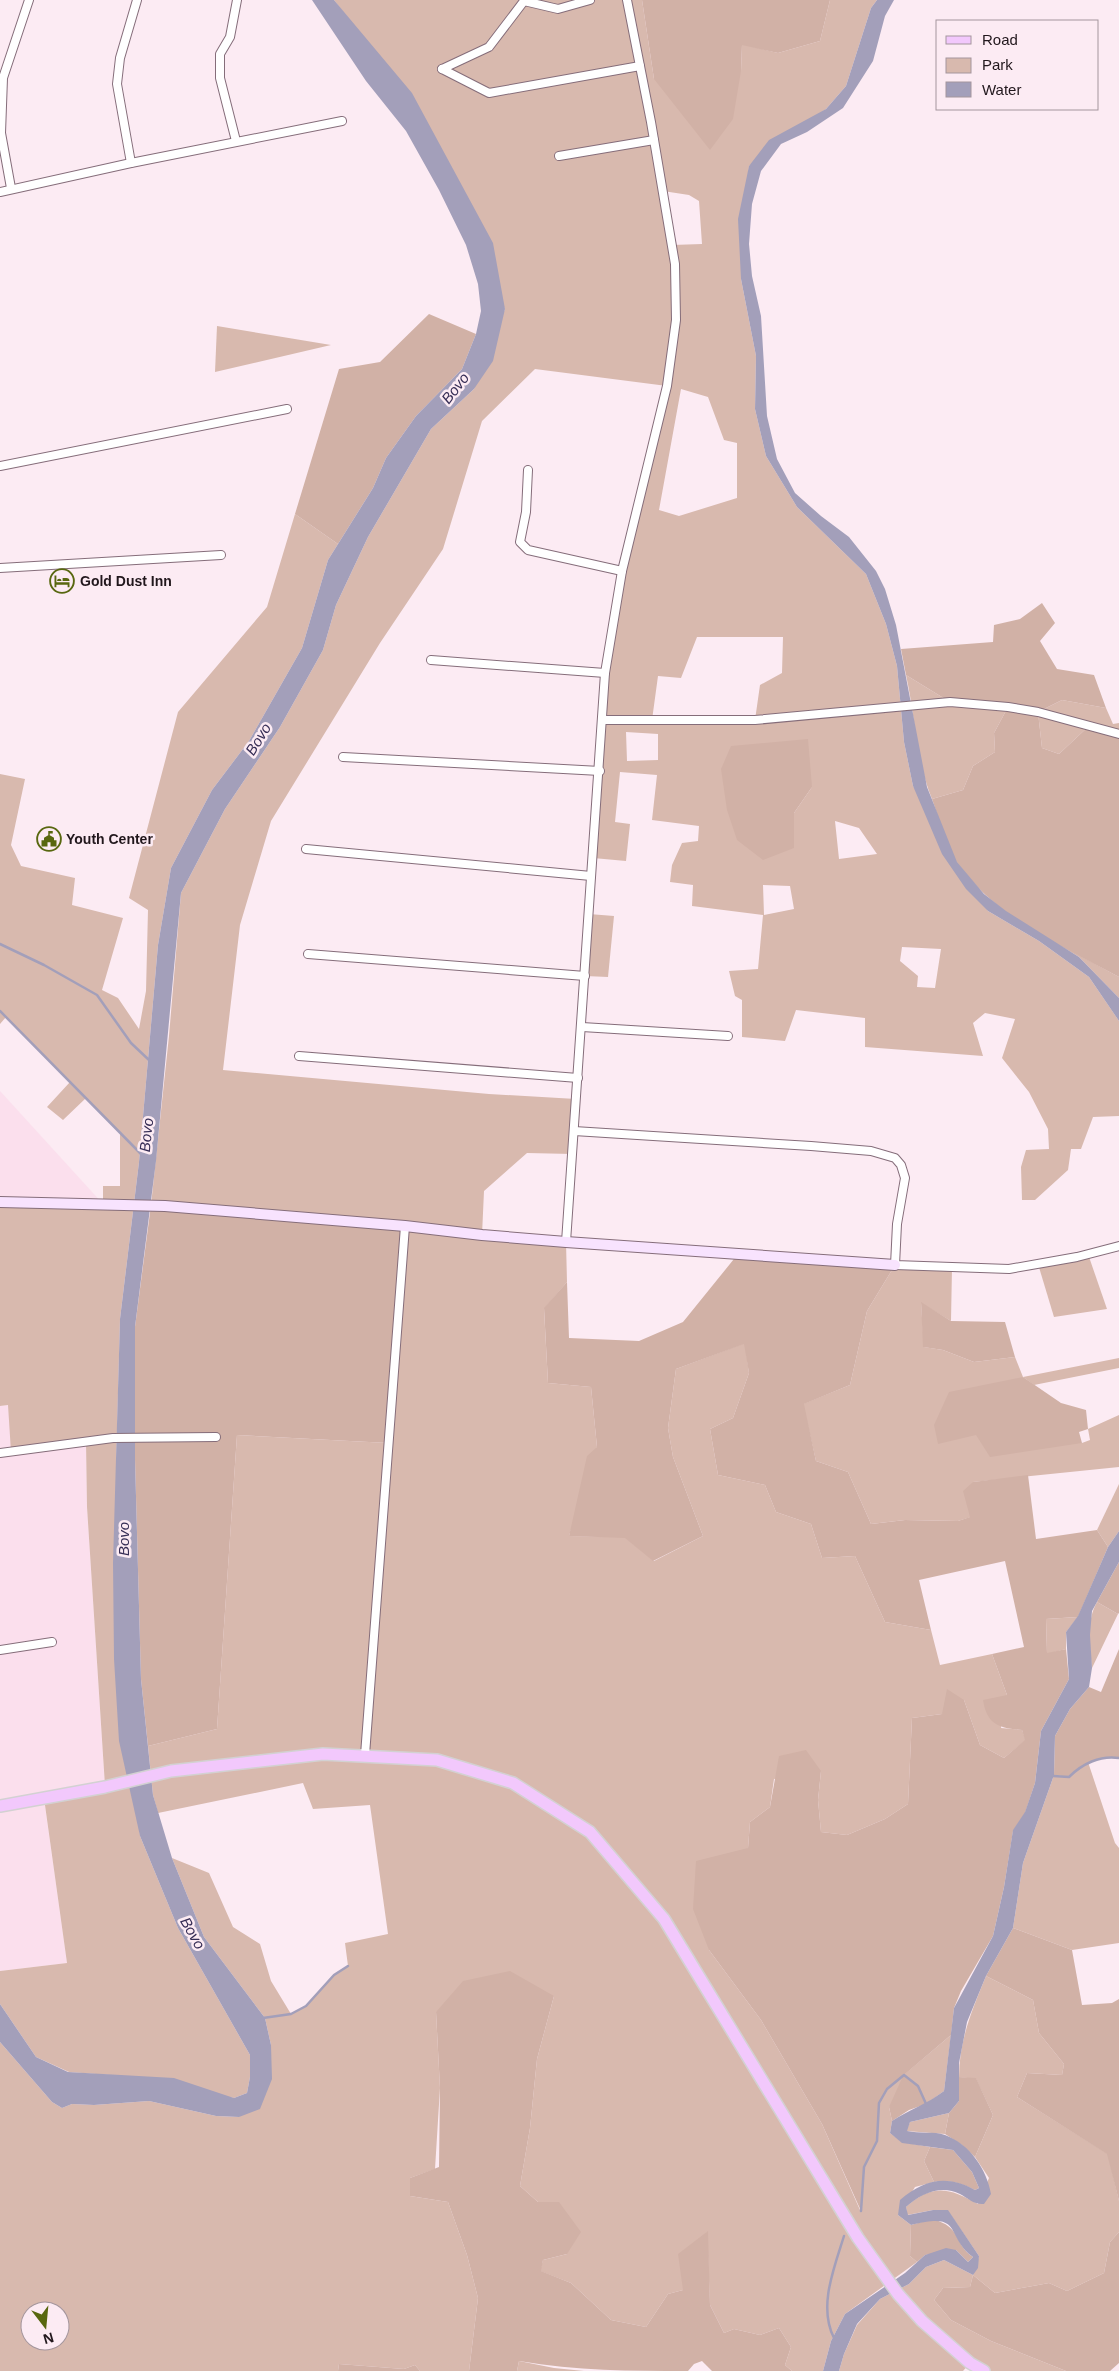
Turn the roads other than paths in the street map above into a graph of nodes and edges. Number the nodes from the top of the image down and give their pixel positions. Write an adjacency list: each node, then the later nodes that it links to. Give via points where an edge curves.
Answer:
1 (29, 0): 7 (street)
2 (137, 0): 12 (street, via 120,58 117,84)
3 (237, 0): 10 (street, via 230,37 220,54 220,78)
4 (590, 0): 6 (street, via 558,9 524,1 489,47 442,69 489,92)
5 (626, 0): 6 (street)
6 (640, 66): 9 (street)
7 (2, 78): 13 (street, via 1,133)
8 (342, 121): 10 (street)
9 (654, 140): 11 (street); 20 (street, via 675,264 676,320 667,386)
10 (236, 141): 12 (street)
11 (559, 156)
12 (131, 163): 13 (street)
13 (11, 188): 14 (street)
14 (0, 192)
15 (287, 409): 16 (street)
16 (0, 466)
17 (528, 470): 20 (street, via 526,512 520,542 528,550)
18 (220, 555): 19 (street)
19 (0, 568)
20 (622, 570): 22 (street)
21 (431, 660): 22 (street)
22 (605, 673): 23 (street)
23 (603, 720): 24 (street, via 755,720 950,702 1038,712); 26 (street)
24 (1119, 734)
25 (343, 757): 26 (street)
26 (600, 771): 28 (street)
27 (306, 849): 28 (street)
28 (591, 876): 30 (street)
29 (308, 954): 30 (street)
30 (585, 976): 31 (street)
31 (582, 1027): 32 (street); 34 (street)
32 (728, 1036)
33 (299, 1056): 34 (street)
34 (578, 1078): 35 (street)
35 (574, 1131): 38 (street); 40 (street, via 836,1148 871,1151 895,1158 905,1178 897,1224)
36 (0, 1202): 37 (street, via 165,1206)
37 (405, 1226): 38 (street); 45 (street)
38 (566, 1242): 40 (street)
39 (1119, 1246): 40 (street, via 1009,1269)
40 (895, 1265)
41 (216, 1437): 42 (street, via 113,1438)
42 (0, 1453)
43 (52, 1642): 44 (street)
44 (0, 1650)
45 (365, 1755): 46 (main road, via 323,1754 171,1771); 47 (main road, via 437,1760 513,1783 590,1832 664,1919 858,2238 888,2281 922,2321)
46 (0, 1806)
47 (984, 2371)

